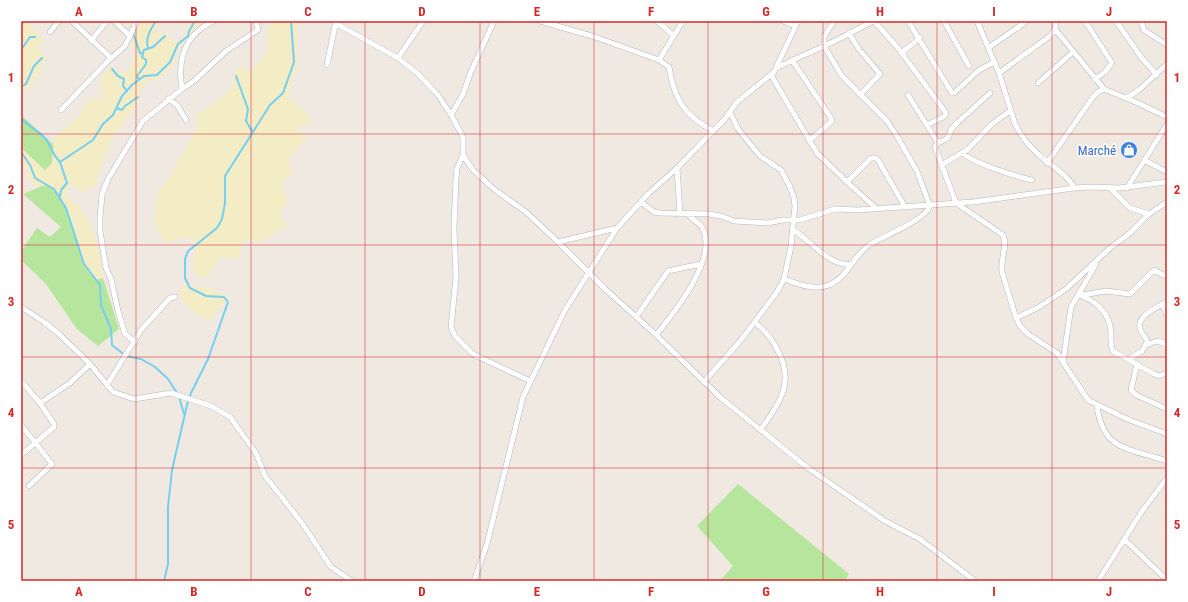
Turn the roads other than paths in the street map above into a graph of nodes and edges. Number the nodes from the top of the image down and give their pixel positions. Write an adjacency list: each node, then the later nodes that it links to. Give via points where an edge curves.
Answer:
1 (59, 21): 27 (street)
2 (72, 21): 32 (street)
3 (107, 21): 32 (street)
4 (114, 21): 29 (street)
5 (137, 21): 29 (street)
6 (214, 21): 52 (street, via 202,27 187,44 179,70)
7 (256, 21): 52 (street, via 258,30 226,50)
8 (423, 21): 39 (street)
9 (494, 21): 62 (street, via 463,94)
10 (540, 21): 40 (street)
11 (657, 21): 30 (street)
12 (683, 21): 30 (street)
13 (783, 21): 25 (street)
14 (834, 21): 34 (street, via 824,37)
15 (873, 21): 28 (street); 37 (street)
16 (908, 21): 31 (street)
17 (944, 21): 44 (street)
18 (977, 21): 35 (street)
19 (1027, 21): 35 (street)
20 (1056, 21): 26 (street)
21 (1085, 21): 50 (street, via 1112,62 1104,72)
22 (1116, 21): 49 (street)
23 (1141, 21): 33 (street, via 1144,30)
24 (335, 22): 39 (street); 43 (street)
25 (797, 24): 45 (street)
26 (1055, 29): 36 (street); 47 (street, via 1040,44)
27 (50, 32)
28 (849, 33): 34 (street); 55 (street, via 880,74)
29 (129, 35): 38 (street, via 126,46)
30 (673, 35): 40 (street)
31 (920, 38): 37 (street); 42 (street, via 952,93 979,70)
32 (91, 41): 38 (street)
33 (1167, 45)
34 (824, 46): 41 (street); 55 (street, via 842,76)
35 (988, 48): 42 (street)
36 (1073, 52): 50 (street); 51 (street)
37 (901, 53): 66 (street, via 946,113 945,116)
38 (111, 58): 59 (street)
39 (398, 58): 62 (street, via 438,95)
40 (659, 60): 67 (street, via 669,67 673,85 685,112 702,126)
41 (792, 60): 45 (street); 68 (street, via 832,121)
42 (994, 62): 47 (street)
43 (327, 65)
44 (969, 66)
45 (776, 68): 48 (street)
46 (1166, 68): 49 (street)
47 (999, 73): 60 (street)
48 (771, 75): 61 (street, via 737,102); 68 (street)
49 (1157, 75): 57 (street)
50 (1094, 78): 53 (street)
51 (1038, 83)
52 (182, 89): 58 (street)
53 (1104, 89): 57 (street); 73 (street, via 1093,97)
54 (990, 93): 69 (street, via 952,128 948,138)
55 (860, 95): 86 (street, via 887,122 898,138 917,171)
56 (908, 95): 66 (street)
57 (1126, 98): 63 (street)
58 (168, 99): 64 (street, via 177,105); 112 (street, via 139,125 108,179 102,195 100,224 106,268 126,334)
59 (61, 110)
60 (1010, 111): 70 (street, via 992,124); 73 (street, via 1023,138)
61 (730, 112): 67 (street); 92 (street, via 738,129 760,156 780,170 785,177 794,198)
62 (451, 115): 71 (street, via 463,137)
63 (1167, 117)
64 (186, 120)
65 (1167, 124): 72 (street)
66 (926, 125): 69 (street)
67 (714, 131): 75 (street)
68 (809, 141): 78 (street, via 817,153)
69 (938, 143): 74 (street, via 935,147)
70 (962, 153): 74 (street); 77 (street, via 984,165)
71 (463, 155): 95 (street, via 481,178 526,212); 121 (street, via 456,178 456,278 451,327 455,336 473,354)
72 (1144, 160): 76 (street); 82 (street)
73 (1047, 163): 80 (street, via 1070,181)
74 (943, 164): 84 (street)
75 (677, 168): 83 (street); 89 (street)
76 (1166, 171)
77 (1032, 180)
78 (847, 182): 87 (street, via 871,158 876,158); 88 (street)
79 (1167, 182): 82 (street)
80 (1074, 188): 81 (street); 84 (street, via 1027,196)
81 (1110, 188): 82 (street); 91 (street, via 1127,206)
82 (1127, 188)
83 (641, 202): 89 (street, via 654,212); 93 (street)
84 (956, 203): 86 (street); 109 (street, via 1003,234 1005,246 1002,272)
85 (1166, 203): 91 (street)
86 (930, 206): 87 (street); 98 (street, via 910,224 868,246)
87 (905, 207): 88 (street)
88 (876, 208): 92 (street, via 835,209 809,218)
89 (680, 214): 90 (street)
90 (688, 214): 92 (street, via 715,214 742,222 768,223); 97 (street, via 703,228 705,236)
91 (1149, 214): 96 (street, via 1127,236)
92 (793, 220): 94 (street)
93 (617, 228): 95 (street); 99 (street)
94 (792, 229): 98 (street, via 835,262 845,266); 101 (street, via 789,263)
95 (558, 242): 99 (street)
96 (1102, 255): 104 (street); 109 (street, via 1054,298)
97 (701, 264): 108 (street, via 668,271); 111 (street, via 687,293)
98 (852, 264): 101 (street, via 836,282 819,288)
99 (587, 272): 108 (street); 121 (street, via 556,326)
100 (1167, 277): 102 (street, via 1154,270 1130,294 1106,291)
101 (784, 279): 110 (street)
102 (1082, 296): 104 (street); 115 (street, via 1094,301 1103,310 1110,323 1113,351)
103 (175, 297): 112 (street, via 170,298)
104 (1076, 297): 116 (street, via 1069,314)
105 (1167, 301): 107 (street, via 1164,308); 114 (street, via 1150,310 1142,319 1141,331 1147,340)
106 (21, 308): 117 (street, via 44,322)
107 (1167, 315)
108 (636, 317): 111 (street)
109 (1016, 318): 116 (street, via 1028,334 1050,348)
110 (756, 323): 122 (street); 128 (street, via 765,331 778,351 784,363 786,377 782,396)
111 (656, 335): 122 (street)
112 (135, 342): 123 (street)
113 (1167, 344): 114 (street, via 1157,341)
114 (1146, 345): 115 (street, via 1138,355)
115 (1129, 360): 118 (street)
116 (1063, 362): 125 (street, via 1083,394)
117 (90, 364): 123 (street); 124 (street, via 70,383)
118 (1138, 364): 119 (street, via 1159,376); 126 (street, via 1132,392)
119 (1167, 373)
120 (21, 381): 124 (street)
121 (530, 381): 138 (street, via 523,397 487,544)
122 (704, 382): 128 (street)
123 (108, 385): 137 (street, via 118,395 134,399 171,393 211,406 230,417 256,453 265,476 306,528 330,567)
124 (40, 403): 130 (street, via 54,427)
125 (1097, 406): 129 (street); 132 (street, via 1099,421 1110,440 1123,448)
126 (1167, 409)
127 (21, 425): 130 (street)
128 (761, 430): 139 (street, via 853,500 885,521 920,539)
129 (1167, 434)
130 (34, 442): 131 (street); 134 (street, via 52,464)
131 (21, 455)
132 (1167, 461)
133 (1167, 478): 135 (street)
134 (29, 486)
135 (1124, 539): 136 (street); 140 (street)
136 (1167, 580)
137 (352, 581)
138 (474, 581)
139 (975, 581)
140 (1098, 581)

